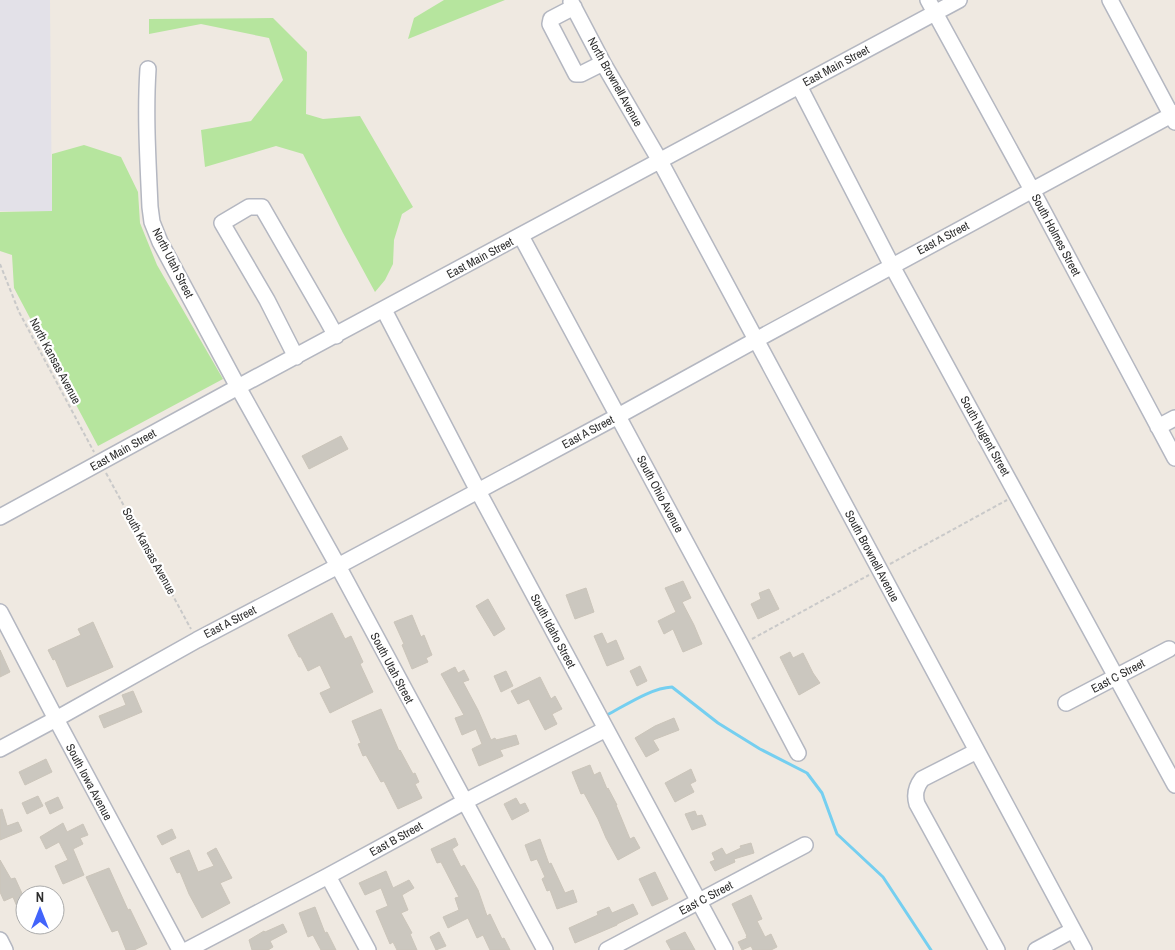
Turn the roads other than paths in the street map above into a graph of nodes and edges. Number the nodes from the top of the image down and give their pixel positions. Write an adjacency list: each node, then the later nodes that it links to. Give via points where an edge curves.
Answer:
1 (959, 0): 3 (street, East Main Street)
2 (1110, 0): 7 (street)
3 (932, 7): 6 (street, East Main Street); 9 (street, South Holmes Street)
4 (603, 63): 4 (street, North Brownell Avenue, via 573,4 551,19 550,24 576,74); 8 (street, North Brownell Avenue)
5 (148, 68): 16 (street, North Utah Street, via 146,114 152,222)
6 (799, 86): 8 (street, East Main Street); 11 (street, South Nugent Street)
7 (1174, 117): 9 (street, East A Street)
8 (660, 161): 10 (street, East Main Street); 14 (street, South Brownell Avenue)
9 (1032, 190): 11 (street, East A Street); 19 (street, South Holmes Street)
10 (521, 236): 12 (street, East Main Street); 17 (street, South Ohio Avenue)
11 (892, 266): 14 (street, East A Street); 26 (street, South Nugent Street)
12 (384, 310): 13 (street, East Main Street); 21 (street, South Idaho Street)
13 (336, 336): 15 (street, East Main Street); 15 (street, via 262,207 248,207 222,223)
14 (756, 340): 17 (street, East A Street); 31 (street, South Brownell Avenue)
15 (296, 357): 16 (street, East Main Street)
16 (238, 387): 22 (street, East Main Street); 23 (street, South Utah Street)
17 (618, 416): 21 (street, East A Street); 32 (street, South Ohio Avenue)
18 (1175, 418): 19 (street)
19 (1158, 427): 20 (street, South Holmes Street)
20 (1175, 458)
21 (478, 491): 23 (street, East A Street); 29 (street, South Idaho Street)
22 (0, 517)
23 (338, 566): 28 (street, East A Street); 34 (street, South Utah Street)
24 (0, 612): 28 (street, South Iowa Avenue)
25 (1169, 649): 26 (street, East C Street)
26 (1116, 676): 27 (street, East C Street); 33 (street, South Nugent Street)
27 (1066, 703)
28 (56, 719): 30 (street, East A Street); 41 (street, South Iowa Avenue)
29 (606, 729): 34 (street, East B Street); 37 (street, South Idaho Street)
30 (0, 749)
31 (977, 751): 38 (street, South Brownell Avenue); 47 (street, via 922,780 917,785 915,798)
32 (798, 753)
33 (1175, 785)
34 (464, 802): 36 (street, East B Street); 44 (street, South Utah Street)
35 (805, 845): 37 (street, East C Street)
36 (328, 876): 42 (street, East B Street); 43 (street)
37 (700, 902): 45 (street, East C Street); 46 (street, South Idaho Street)
38 (1073, 930): 48 (street); 49 (street, South Brownell Avenue)
39 (0, 940): 40 (street)
40 (5, 950)
41 (180, 950)
42 (187, 950)
43 (368, 950)
44 (544, 950)
45 (608, 950)
46 (725, 950)
47 (997, 950)
48 (1036, 950)
49 (1084, 950)

